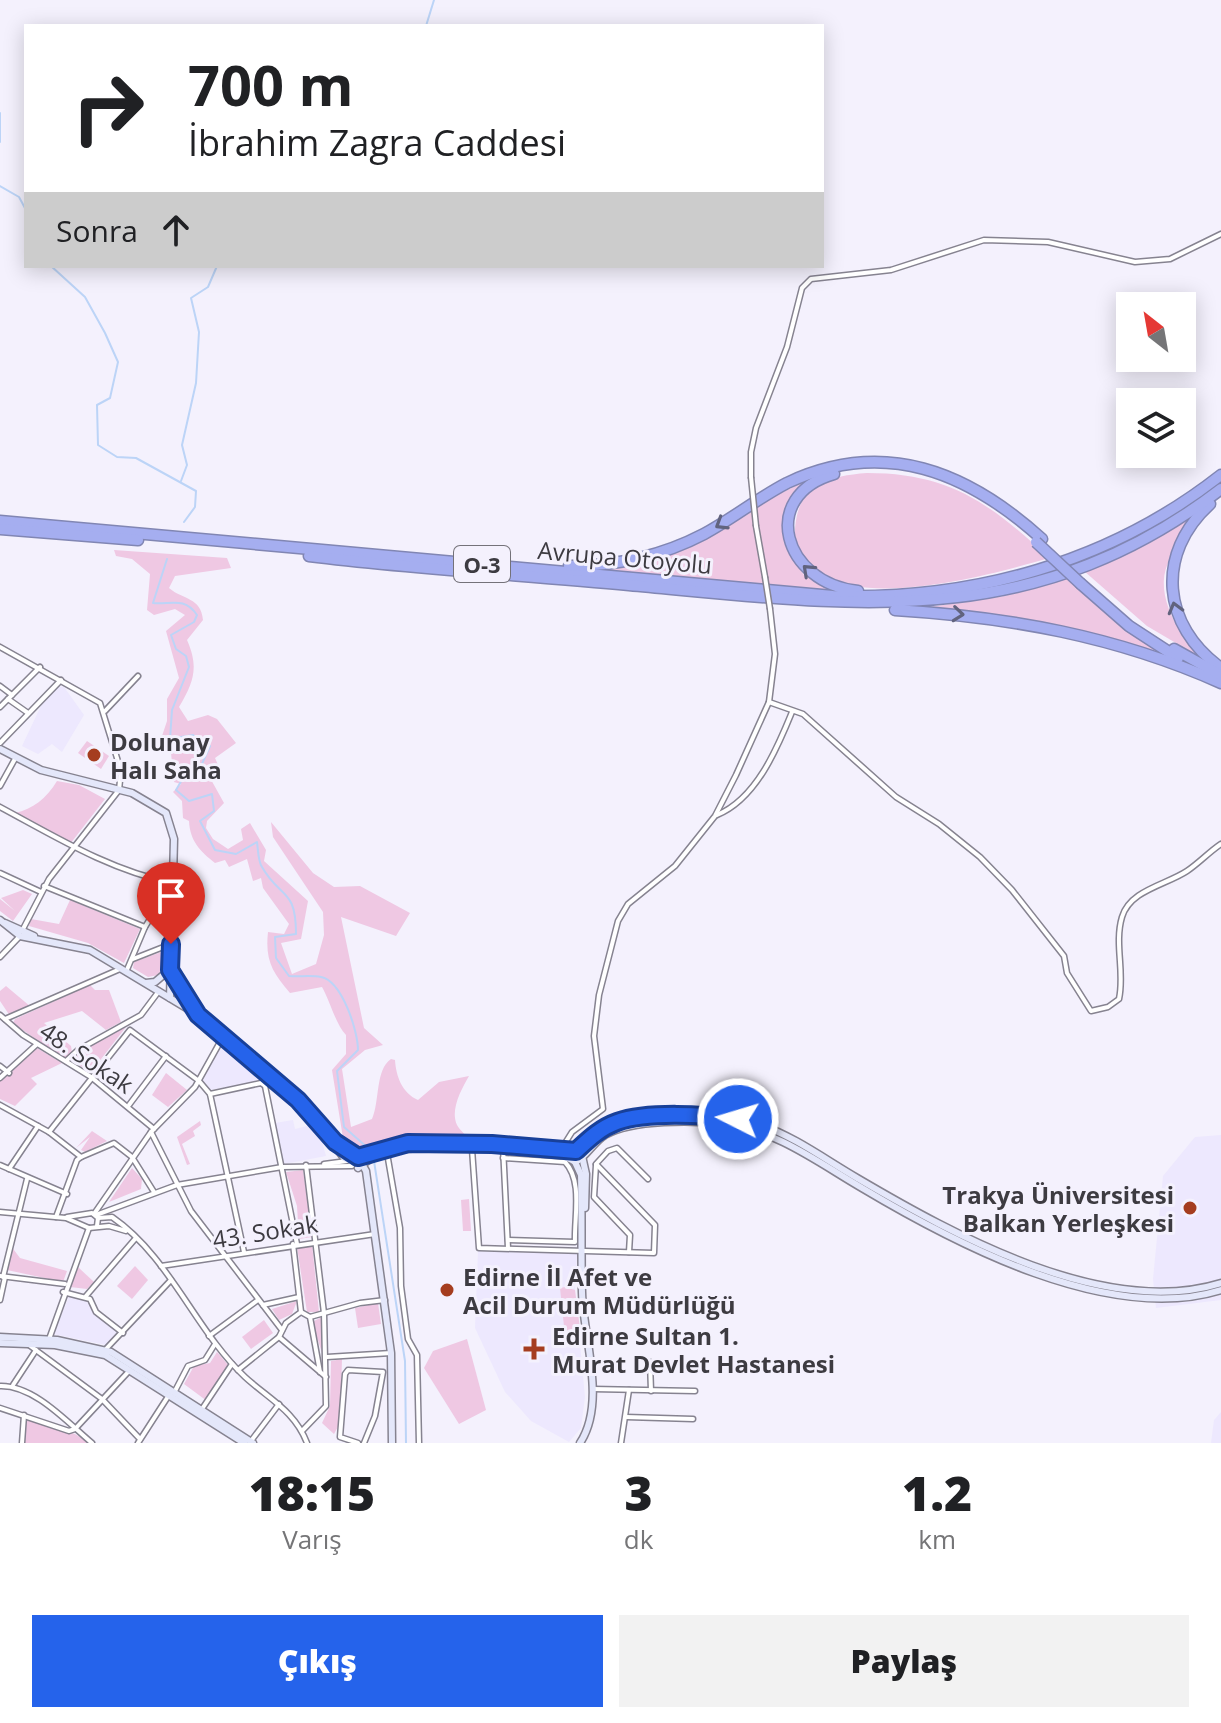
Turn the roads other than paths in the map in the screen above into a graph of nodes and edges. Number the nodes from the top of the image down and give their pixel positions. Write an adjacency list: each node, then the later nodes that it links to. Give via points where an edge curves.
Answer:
1 (1221, 234): 21 (street, bridge, via 1170,259 1146,261 1048,242 984,240 891,270 811,279 802,288 787,347 754,435 751,477 775,654)
2 (1221, 475): 9 (highway, Avrupa Otoyolu / O-3, via 1171,510 1091,552 1031,574)
3 (1221, 492): 10 (highway, Avrupa Otoyolu / O-3, via 1127,546 1026,585 939,601); 14 (highway, one-way to 3, via 1186,634 1171,587 1173,562 1185,532)
4 (0, 521): 7 (highway, Avrupa Otoyolu / O-3)
5 (0, 529): 10 (highway, Avrupa Otoyolu / O-3)
6 (1039, 540): 7 (highway, one-way to 7, via 1005,506 960,479 908,465 864,463 796,479 705,533 655,554 597,565); 8 (highway, bridge); 9 (highway, one-way to 6, via 865,592 827,584 805,570 794,554 789,529 795,504 815,482 835,474 913,472 967,489)
7 (488, 565): 9 (highway, Avrupa Otoyolu / O-3, via 833,596)
8 (1084, 582): 15 (highway, via 1150,635); 18 (highway, via 1142,636)
9 (964, 589)
10 (825, 603): 18 (highway, one-way to 18, via 1052,627 1138,650)
11 (2, 648): 12 (street); 13 (street)
12 (0, 655)
13 (40, 667): 17 (street); 20 (street)
14 (1221, 668)
15 (1221, 675)
16 (138, 676): 23 (street)
17 (61, 680): 23 (street); 25 (street)
18 (1221, 683)
19 (0, 686): 20 (street)
20 (10, 697): 22 (street); 25 (street)
21 (769, 702): 24 (street); 31 (street)
22 (0, 707)
23 (105, 711): 29 (street, via 121,771)
24 (792, 712): 31 (street, via 748,792 734,808); 32 (street, via 803,714 896,797 987,864 1064,956 1067,973 1091,1011 1119,999 1119,939 1127,907)
25 (28, 713): 26 (street)
26 (0, 746): 27 (main road)
27 (16, 757): 28 (street); 29 (main road, via 56,775)
28 (0, 786)
29 (119, 790): 33 (street); 35 (main road, via 147,799 166,813 174,839)
30 (0, 807): 33 (street)
31 (715, 816): 68 (street, via 671,871 628,904 618,921 600,986 594,1036 603,1109 567,1136)
32 (1221, 844)
33 (73, 847): 35 (street, via 132,874); 36 (street)
34 (0, 873): 36 (street)
35 (172, 883): 38 (street); 40 (main road)
36 (43, 889): 38 (street); 39 (street)
37 (1, 921): 39 (main road)
38 (145, 927): 42 (street)
39 (22, 933): 41 (street); 44 (main road, via 83,947)
40 (171, 944): 42 (street); 43 (main road)
41 (0, 957)
42 (133, 959): 44 (street)
43 (169, 969): 45 (main road, via 155,982); 46 (main road); 48 (main road)
44 (124, 970): 45 (main road); 49 (street)
45 (145, 983): 46 (main road)
46 (164, 995): 48 (main road); 54 (street)
47 (0, 1015): 49 (street, 48. Sokak)
48 (198, 1015): 51 (main road)
49 (6, 1020): 50 (street); 52 (street, 48. Sokak)
50 (0, 1025)
51 (224, 1035): 59 (street); 74 (main road, via 308,1109)
52 (37, 1044): 54 (street, 48. Sokak); 56 (street)
53 (166, 1056): 57 (street, via 130,1030); 59 (street); 62 (street)
54 (66, 1062): 57 (street, 48. Sokak)
55 (0, 1066): 56 (street)
56 (9, 1073): 58 (street)
57 (91, 1077): 62 (street, 48. Sokak); 65 (street)
58 (0, 1078)
59 (199, 1081): 60 (street); 64 (street)
60 (210, 1094): 78 (street, via 265,1086); 80 (street)
61 (0, 1105): 63 (street)
62 (128, 1106): 64 (street, 48. Sokak)
63 (38, 1126): 65 (street); 79 (street)
64 (153, 1130): 71 (street); 83 (street)
65 (49, 1132): 70 (street)
66 (503, 1147): 67 (main road); 68 (main road); 72 (main road); 73 (street); 74 (main road, via 396,1144)
67 (472, 1149): 69 (main road); 102 (street, via 479,1248)
68 (562, 1151): 72 (main road)
69 (387, 1153): 74 (main road); 166 (street, via 400,1228 408,1339 417,1355)
70 (81, 1157): 71 (street, via 110,1143); 85 (street)
71 (132, 1157): 84 (street); 90 (street)
72 (576, 1157): 86 (main road); 103 (main road); 110 (main road, via 599,1131 626,1120 738,1119 775,1130 955,1234 1038,1266 1134,1290 1189,1291); 112 (main road, via 604,1135 625,1127 736,1125 787,1144 955,1242 1020,1266 1118,1295 1187,1298)
73 (503, 1158): 99 (street); 99 (street, via 565,1162 576,1185 575,1242)
74 (356, 1163): 77 (street); 97 (main road, via 365,1181)
75 (596, 1164): 82 (street, via 617,1148); 87 (street); 105 (street, via 655,1225 654,1253)
76 (0, 1165): 79 (street)
77 (306, 1165): 78 (street); 100 (street)
78 (282, 1167): 80 (street); 101 (street)
79 (9, 1169): 81 (street)
80 (226, 1176): 83 (street); 104 (street)
81 (27, 1179): 85 (street); 89 (street)
82 (648, 1179)
83 (177, 1185): 84 (street); 106 (street)
84 (154, 1192): 90 (street)
85 (67, 1194): 91 (street)
86 (585, 1197): 87 (street); 103 (main road)
87 (594, 1197): 105 (street, via 630,1235)
88 (0, 1212): 89 (street)
89 (16, 1213): 91 (street); 108 (street)
90 (94, 1215): 92 (street); 93 (street); 94 (street); 96 (street, via 112,1217)
91 (56, 1217): 92 (street)
92 (66, 1218): 93 (street)
93 (84, 1223): 95 (street)
94 (97, 1226): 95 (street); 96 (street)
95 (89, 1228): 111 (street)
96 (128, 1232): 98 (street)
97 (375, 1234): 100 (street, 43. Sokak); 118 (main road)
98 (135, 1239): 107 (street); 114 (street)
99 (508, 1240): 102 (street)
100 (314, 1241): 101 (street, 43. Sokak); 121 (street)
101 (295, 1244): 104 (street, 43. Sokak); 115 (street)
102 (508, 1248): 103 (street)
103 (582, 1250): 105 (street); 143 (main road)
104 (244, 1252): 106 (street, 43. Sokak)
105 (629, 1252)
106 (222, 1256): 107 (street, 43. Sokak); 117 (street)
107 (161, 1266): 109 (street)
108 (3, 1277): 111 (street); 116 (street)
109 (171, 1280): 124 (street); 125 (street)
110 (1221, 1283)
111 (66, 1284): 113 (street)
112 (1221, 1290)
113 (63, 1292): 114 (street); 128 (street)
114 (86, 1296): 124 (street, via 96,1312)
115 (300, 1296): 119 (street); 120 (street)
116 (0, 1300)
117 (258, 1300): 119 (street); 125 (street)
118 (385, 1300): 121 (street); 133 (main road)
119 (263, 1305): 123 (street)
120 (301, 1312): 122 (street); 123 (street)
121 (324, 1313): 122 (street); 134 (street)
122 (310, 1317): 139 (street)
123 (282, 1330): 126 (street)
124 (123, 1333): 132 (street)
125 (209, 1336): 130 (street)
126 (279, 1337): 138 (street); 139 (street)
127 (0, 1340): 128 (main road); 129 (main road)
128 (48, 1342): 129 (main road); 132 (main road); 137 (main road, via 97,1352)
129 (27, 1344): 131 (street)
130 (215, 1344): 136 (street); 147 (street, via 205,1360 188,1366)
131 (36, 1350): 142 (street); 148 (street)
132 (105, 1350): 147 (main road)
133 (391, 1353): 134 (street); 165 (main road)
134 (327, 1357): 140 (street)
135 (650, 1362): 145 (street)
136 (232, 1364): 138 (street); 151 (street)
137 (130, 1370): 147 (main road); 148 (street)
138 (238, 1370): 149 (street)
139 (320, 1372): 140 (street)
140 (326, 1377): 156 (street, via 324,1409)
141 (0, 1386): 142 (street)
142 (13, 1386): 155 (street)
143 (591, 1389): 144 (street); 167 (main road, via 588,1427)
144 (629, 1390): 145 (street); 153 (street)
145 (651, 1391): 146 (street)
146 (695, 1391)
147 (172, 1393): 151 (main road); 158 (street); 159 (main road)
148 (102, 1399): 155 (street); 158 (street)
149 (279, 1404): 156 (street); 159 (street)
150 (0, 1408): 152 (street)
151 (202, 1409): 159 (main road)
152 (24, 1415): 155 (street); 160 (street)
153 (626, 1417): 154 (street); 168 (street)
154 (693, 1419)
155 (75, 1429): 161 (street)
156 (302, 1431): 162 (street)
157 (340, 1437): 163 (street); 164 (street); 164 (street, via 345,1374 383,1372)
158 (139, 1441)
159 (244, 1442)
160 (22, 1443)
161 (92, 1443)
162 (307, 1443)
163 (337, 1443)
164 (364, 1443)
165 (392, 1443)
166 (419, 1443)
167 (580, 1443)
168 (621, 1443)

